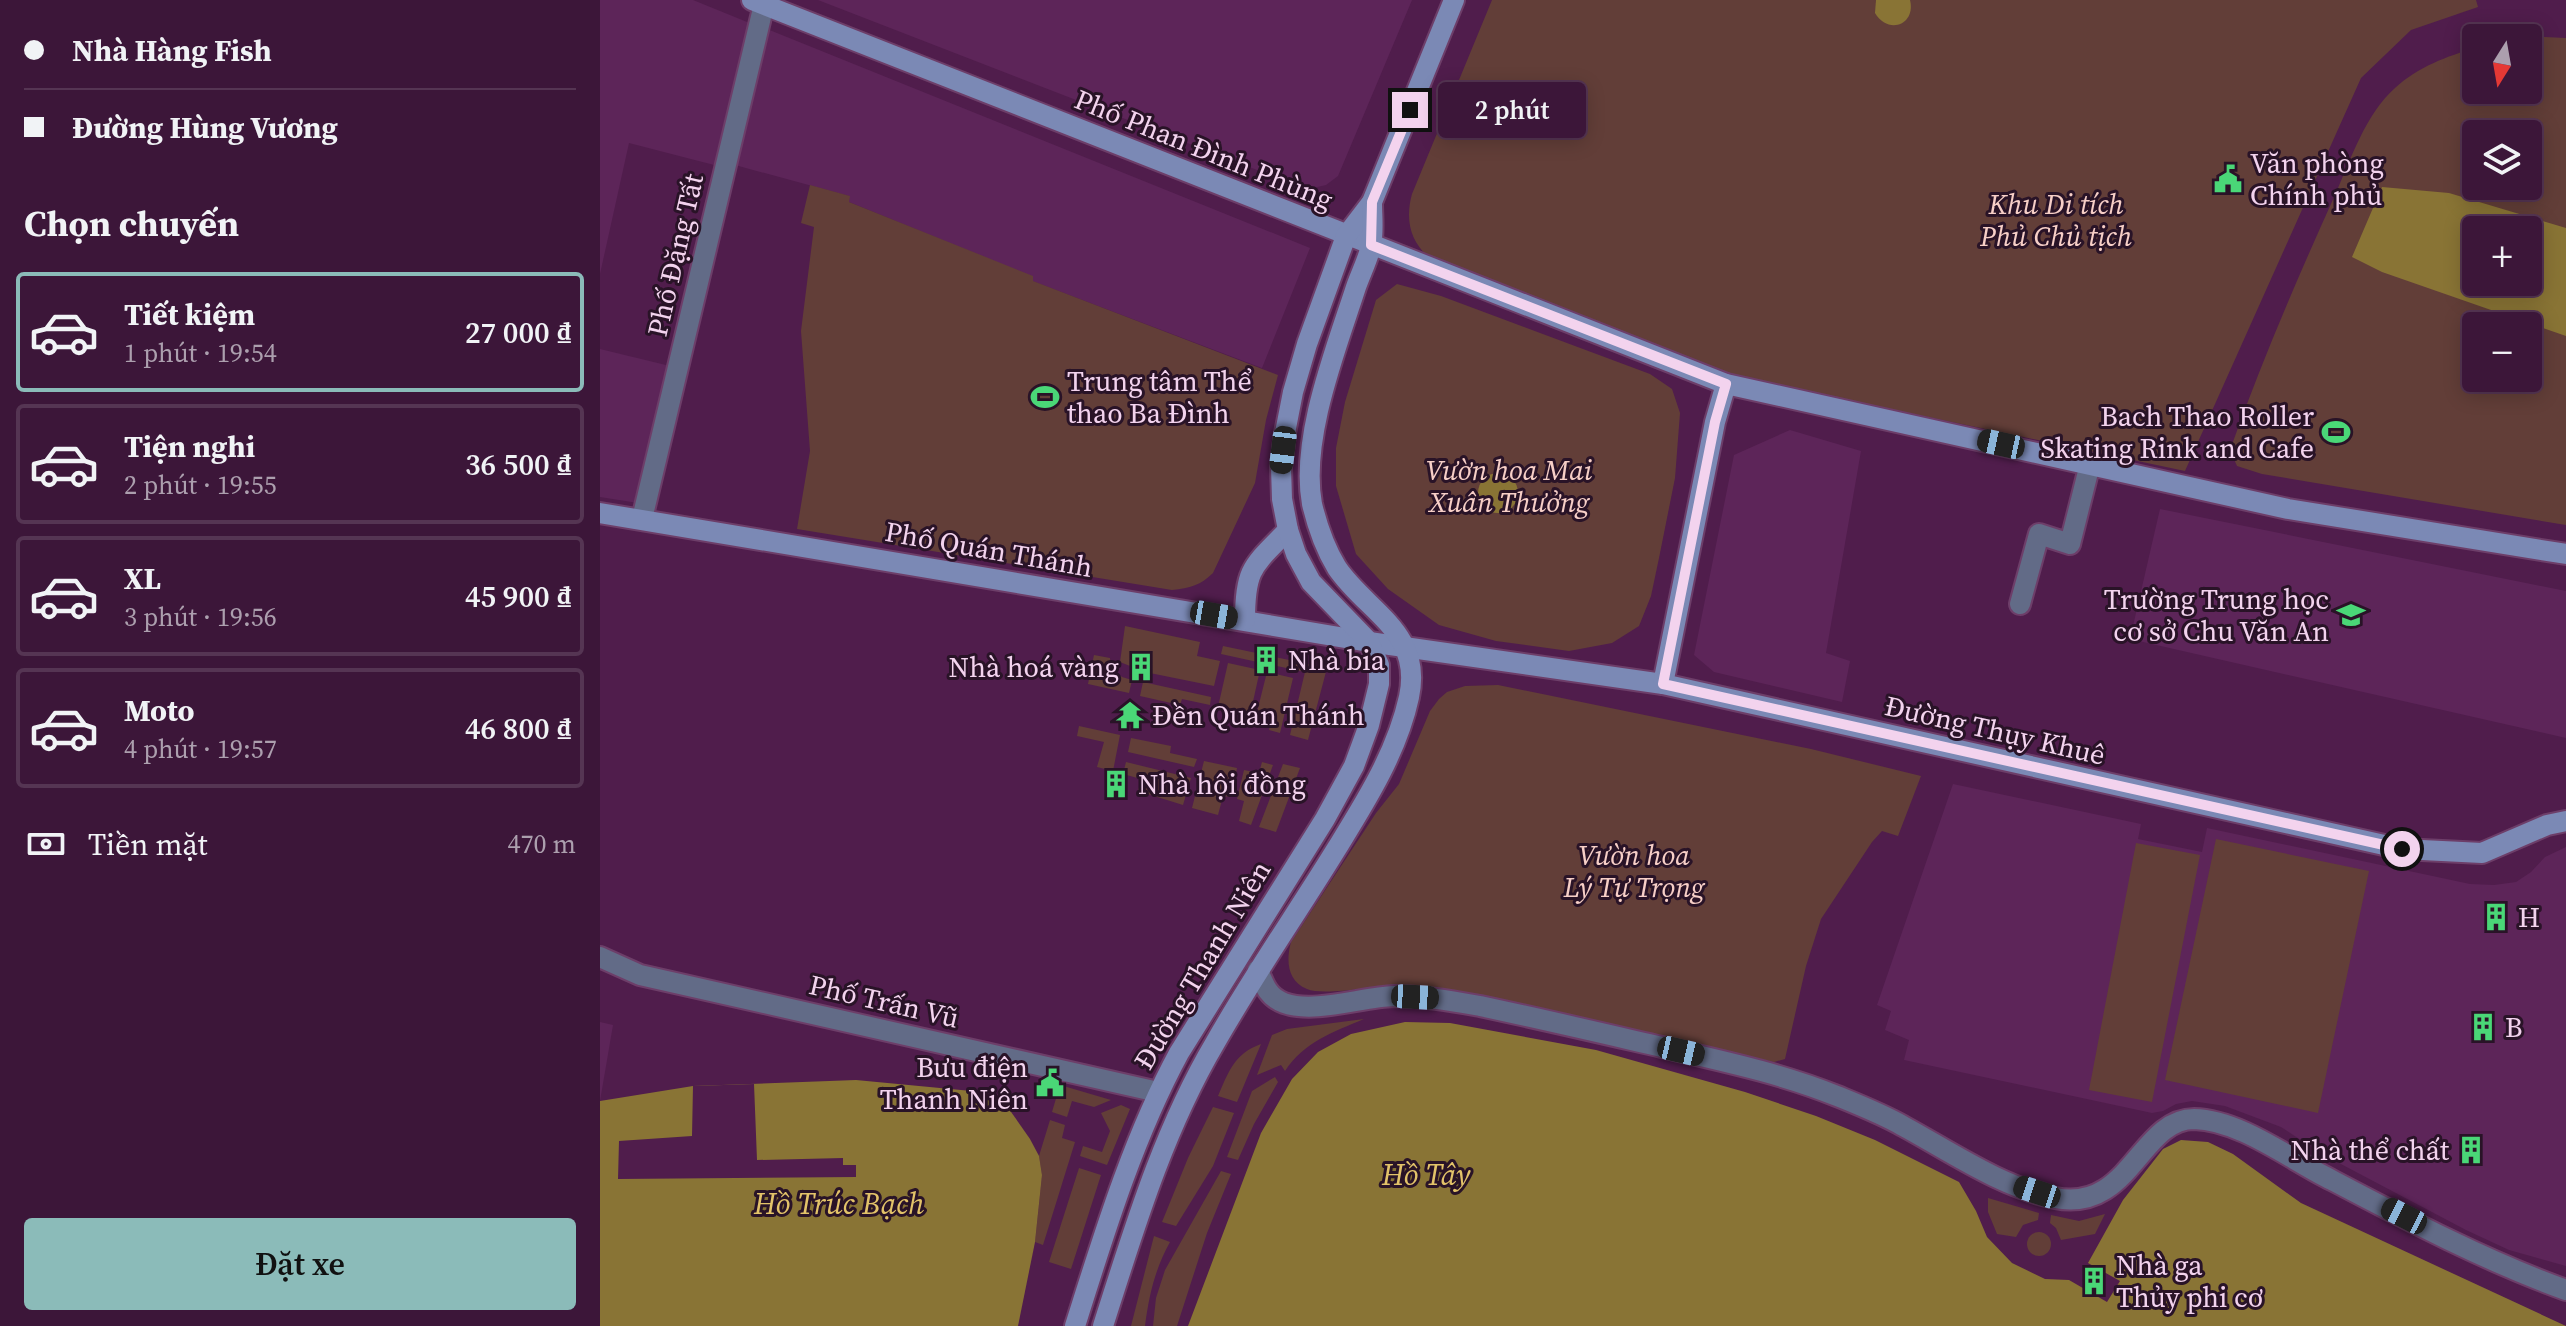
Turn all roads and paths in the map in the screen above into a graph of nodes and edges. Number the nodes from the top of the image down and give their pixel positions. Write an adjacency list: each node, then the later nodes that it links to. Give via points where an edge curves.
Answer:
1 (1454, 0): 3 (main road)
2 (760, 1): 4 (main road, Phố Phan Đình Phùng); 9 (street, Phố Đặng Tất)
3 (1372, 202): 4 (main road); 5 (main road)
4 (1346, 236): 5 (main road, Phố Phan Đình Phùng); 10 (main road, via 1293,392 1281,467)
5 (1371, 245): 6 (main road, Phố Phan Đình Phùng); 15 (main road, via 1323,388 1313,438 1312,503 1338,568)
6 (1726, 384): 7 (main road, Phố Phan Đình Phùng); 16 (main road)
7 (2090, 464): 11 (main road, Phố Phan Đình Phùng, via 2288,509); 12 (street, via 2070,544 2039,534)
8 (600, 513): 9 (main road, Phố Quán Thánh)
9 (642, 519): 13 (main road, Phố Quán Thánh)
10 (1288, 530): 13 (main road, via 1250,573); 14 (main road, via 1311,582)
11 (2566, 554)
12 (2020, 604)
13 (1245, 620): 14 (main road, Phố Quán Thánh)
14 (1369, 642): 15 (main road, Phố Quán Thánh); 20 (main road, Đường Thanh Niên, via 1379,665 1379,684 1354,766)
15 (1405, 647): 16 (main road, Đường Thụy Khuê); 19 (main road, Đường Thanh Niên, via 1411,671 1409,696 1383,768)
16 (1663, 684): 17 (main road, Đường Thụy Khuê, via 2402,849 2482,853)
17 (2566, 821)
18 (600, 957): 20 (street, Phố Trấn Vũ, via 640,975)
19 (1258, 970): 21 (street, via 1270,994 1292,1005 1435,998 1771,1072 1899,1123 1978,1168 2056,1198 2086,1199 2107,1190 2169,1126 2192,1119 2219,1123 2508,1269); 23 (main road, Đường Thanh Niên, via 1180,1108)
20 (1158, 1092): 22 (main road, Đường Thanh Niên)
21 (2566, 1290)
22 (1075, 1326)
23 (1103, 1326)

